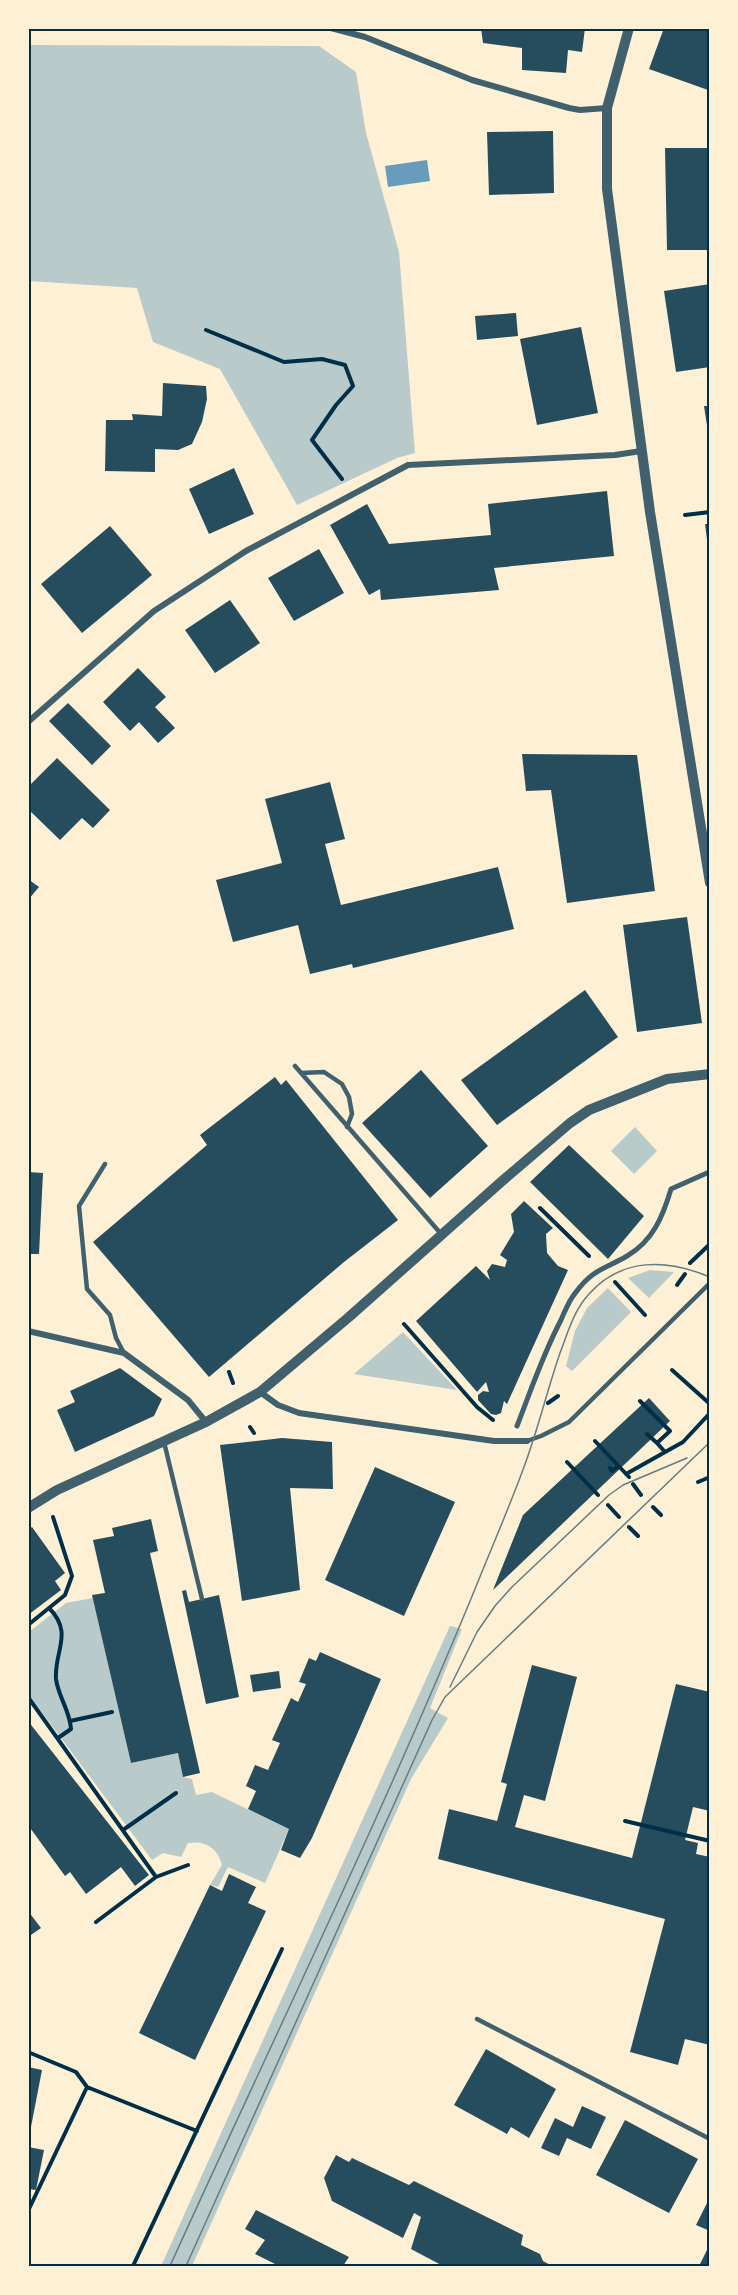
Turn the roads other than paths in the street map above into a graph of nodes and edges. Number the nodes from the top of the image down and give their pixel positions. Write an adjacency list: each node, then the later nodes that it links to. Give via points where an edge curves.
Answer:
1 (332, 28): 3 (street, via 483,83 568,108)
2 (629, 28): 3 (street)
3 (608, 108): 4 (street, via 608,189)
4 (641, 451): 5 (street, via 408,465 246,551 154,611); 6 (street)
5 (28, 722)
6 (708, 853): 7 (street)
7 (710, 883)
8 (295, 1066): 9 (lane)
9 (301, 1073): 11 (lane); 11 (lane, via 324,1072 342,1083 352,1114)
10 (710, 1074): 14 (street, via 667,1079 589,1110)
11 (347, 1127): 14 (lane)
12 (105, 1164): 17 (lane, via 80,1206 87,1289 110,1315)
13 (707, 1173): 20 (street, via 671,1189 652,1235 629,1255 590,1276 574,1294)
14 (442, 1234): 18 (street)
15 (710, 1283): 21 (lane, via 569,1422)
16 (28, 1331): 17 (street)
17 (124, 1353): 19 (street, via 188,1400)
18 (260, 1392): 19 (street); 21 (street, via 299,1413 494,1441)
19 (206, 1422): 22 (street)
20 (516, 1426)
21 (526, 1441)
22 (164, 1442): 23 (street, via 57,1490); 24 (lane)
23 (28, 1508)
24 (202, 1599)
25 (477, 2019): 26 (lane)
26 (710, 2139)

